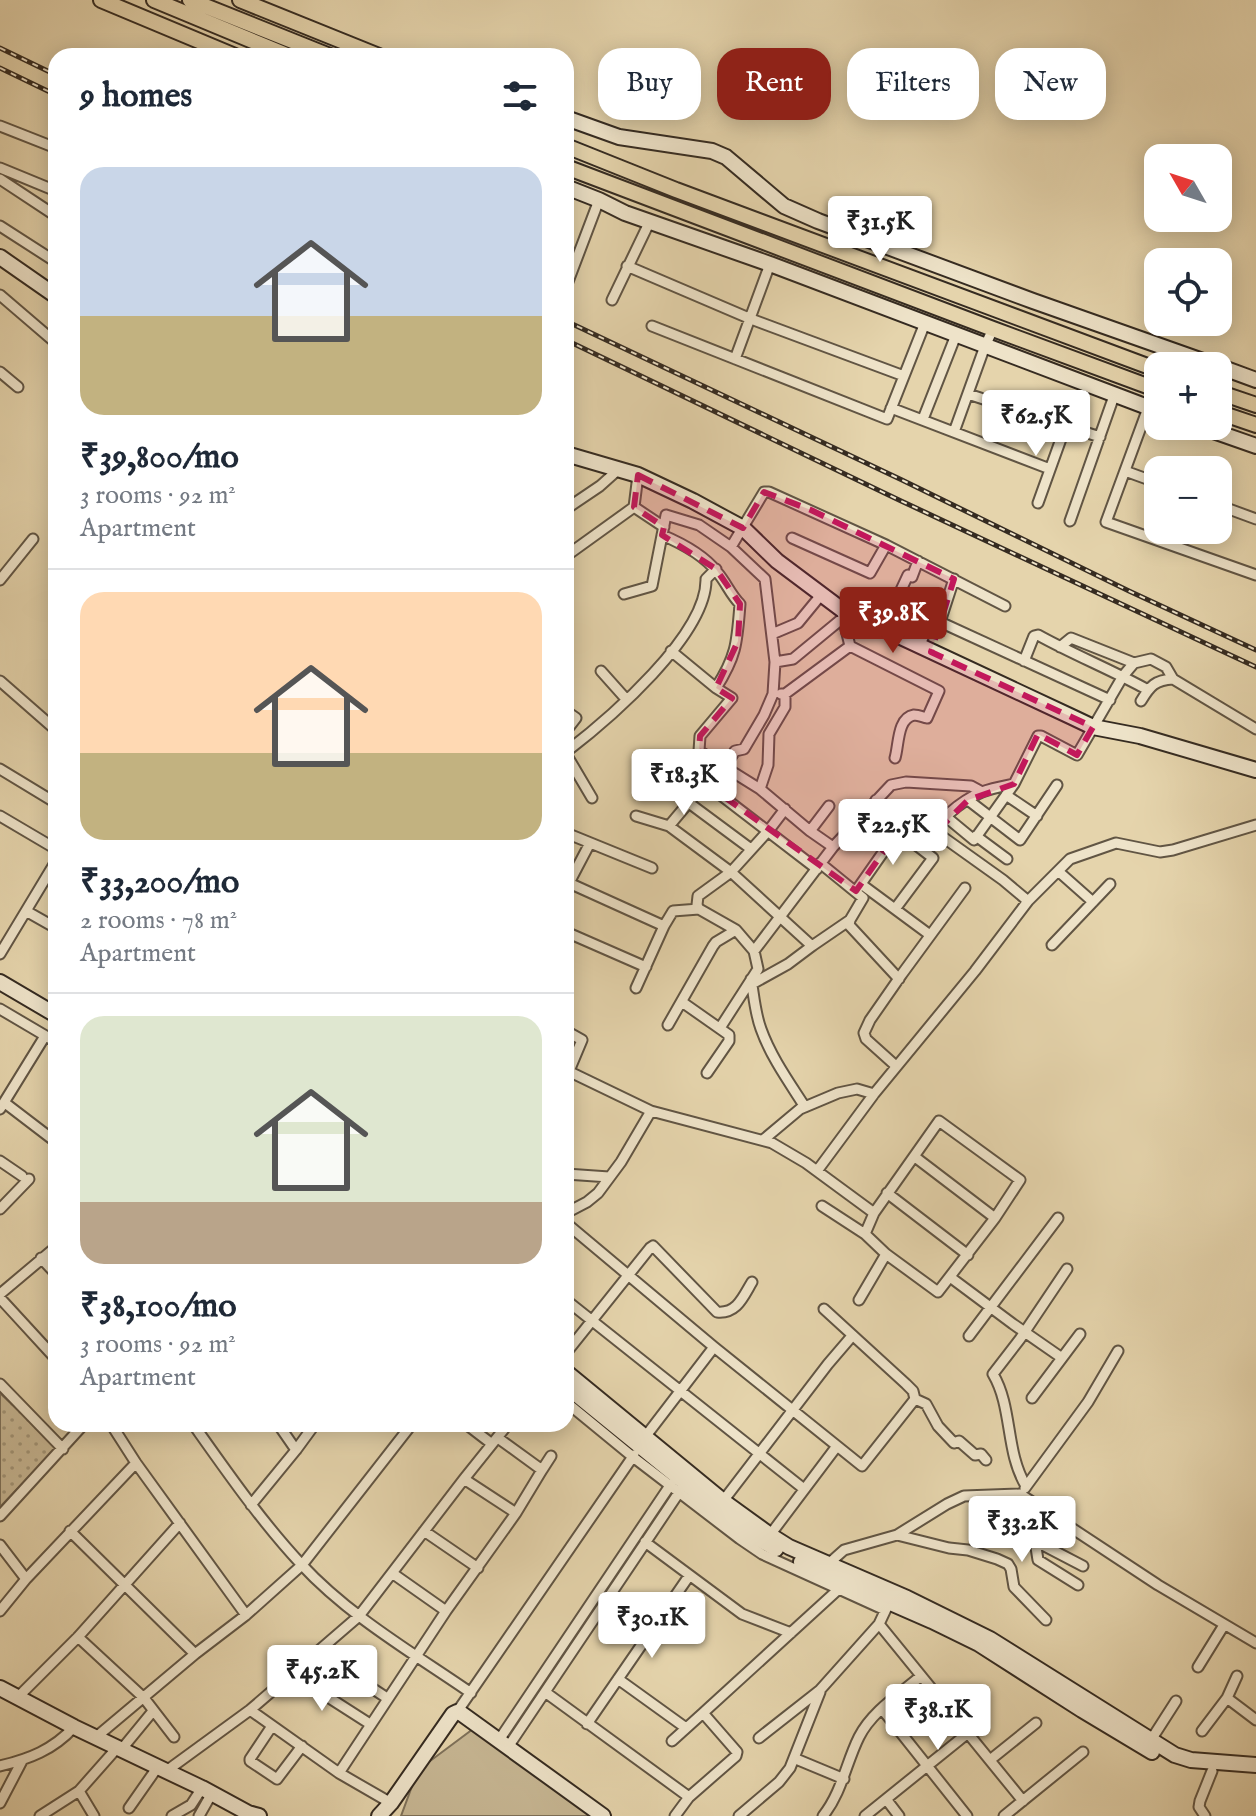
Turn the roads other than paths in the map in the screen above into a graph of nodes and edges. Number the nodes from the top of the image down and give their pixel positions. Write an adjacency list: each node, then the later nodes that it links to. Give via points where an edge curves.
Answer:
1 (154, 0): 6 (main road)
2 (190, 0): 7 (main road)
3 (240, 0): 8 (main road)
4 (106, 1): 5 (main road)
5 (216, 48)
6 (270, 48)
7 (310, 48)
8 (359, 48)
9 (574, 121): 37 (street, via 619,137 712,151 784,206)
10 (0, 126): 11 (street)
11 (48, 145)
12 (574, 149): 39 (main road)
13 (0, 168): 16 (street)
14 (574, 170): 33 (main road)
15 (0, 179): 19 (street)
16 (48, 188)
17 (574, 190): 18 (street)
18 (599, 200): 20 (street); 25 (street)
19 (48, 211)
20 (650, 221): 24 (street); 26 (street)
21 (0, 226): 23 (street)
22 (0, 257): 27 (street)
23 (48, 257)
24 (770, 264): 30 (street); 31 (street)
25 (574, 266)
26 (627, 266): 29 (street); 30 (street)
27 (48, 290)
28 (0, 295): 35 (street)
29 (612, 300)
30 (751, 319): 38 (street); 42 (street)
31 (925, 323): 34 (street); 42 (street)
32 (652, 326): 38 (street)
33 (993, 329): 36 (street); 44 (main road)
34 (956, 335): 36 (street); 53 (street)
35 (48, 336)
36 (985, 346): 46 (street); 47 (street)
37 (1178, 352)
38 (735, 359): 51 (street, via 887,419)
39 (1144, 365)
40 (1232, 371): 43 (street)
41 (0, 372): 45 (street)
42 (904, 376): 51 (street)
43 (1256, 380)
44 (1144, 385)
45 (18, 387)
46 (968, 394): 54 (street); 57 (street)
47 (1114, 396): 50 (street); 58 (street)
48 (1232, 397): 49 (main road)
49 (1256, 405)
50 (1144, 407)
51 (891, 408): 53 (street)
52 (1232, 417): 55 (main road)
53 (923, 419): 57 (street)
54 (1066, 425): 58 (street); 63 (street)
55 (1256, 425)
56 (1144, 430): 64 (street)
57 (954, 432): 63 (street)
58 (1100, 437): 72 (street)
59 (1232, 438): 60 (street)
60 (1256, 446)
61 (574, 456): 62 (street)
62 (619, 469): 65 (street); 68 (street)
63 (1050, 469): 67 (street)
64 (1125, 471): 66 (street); 82 (street, via 1106,522)
65 (638, 475): 69 (street); 73 (street)
66 (1144, 478)
67 (1038, 503)
68 (574, 504)
69 (634, 507): 74 (street); 79 (street)
70 (1232, 510): 71 (street)
71 (1256, 519)
72 (1070, 521)
73 (743, 528): 77 (street, via 764,492 769,492); 78 (street); 87 (street)
74 (663, 531): 78 (street, via 670,515 699,525); 81 (street); 86 (street, via 652,586)
75 (792, 538): 77 (street, via 870,573)
76 (33, 539): 84 (street)
77 (886, 545): 80 (street)
78 (731, 547): 91 (street, via 765,579)
79 (574, 550)
80 (918, 561): 83 (street); 85 (street)
81 (716, 569): 95 (street, via 706,579 707,594 693,622); 103 (street, via 740,604 738,641)
82 (1256, 575)
83 (954, 579): 88 (street); 90 (street)
84 (0, 580)
85 (901, 590)
86 (624, 594)
87 (821, 595): 89 (street); 91 (street, via 798,623)
88 (1005, 606)
89 (843, 613): 92 (street); 93 (street); 97 (street, via 793,659)
90 (940, 622): 93 (street, via 932,619); 96 (street)
91 (772, 634): 97 (street)
92 (850, 646): 106 (street); 114 (street, via 939,691 927,718 911,716 901,727)
93 (919, 646): 111 (street)
94 (1060, 647): 96 (street, via 1036,635); 98 (street, via 1071,638); 100 (street)
95 (671, 651): 103 (street); 107 (street, via 660,669)
96 (1024, 661): 108 (street)
97 (775, 662): 105 (street)
98 (1134, 663): 100 (street); 101 (street, via 1151,659 1166,667)
99 (601, 671): 107 (street)
100 (1123, 676): 104 (street); 108 (street)
101 (1173, 679): 104 (street, via 1160,680); 112 (street)
102 (0, 681): 110 (street)
103 (716, 688): 116 (street, via 732,698 700,736 699,751)
104 (1148, 690): 109 (street)
105 (773, 694): 106 (street); 116 (street, via 744,749 735,751)
106 (785, 694): 122 (street, via 785,707 769,734 768,765)
107 (626, 699): 113 (street)
108 (1110, 700): 111 (street)
109 (1141, 701)
110 (48, 723)
111 (1093, 727): 118 (street); 120 (street, via 1077,755 1038,736)
112 (1256, 729)
113 (574, 746)
114 (895, 758)
115 (574, 766): 126 (street)
116 (724, 768): 119 (street); 122 (street)
117 (0, 769): 125 (street)
118 (1256, 770)
119 (705, 783): 129 (street); 140 (street)
120 (1014, 784): 123 (street); 124 (street)
121 (1057, 785): 136 (street)
122 (760, 789): 131 (street)
123 (982, 792): 127 (street, via 971,786 906,782 891,785); 128 (street)
124 (1006, 795): 136 (street); 137 (street)
125 (48, 798)
126 (592, 798)
127 (876, 800): 132 (street); 147 (street)
128 (968, 800): 135 (street); 137 (street)
129 (689, 803): 139 (street); 149 (street)
130 (829, 806): 142 (street)
131 (785, 809): 140 (street); 142 (street)
132 (898, 814)
133 (0, 816): 146 (street)
134 (636, 816): 139 (street)
135 (945, 816): 141 (street); 144 (street, via 974,840)
136 (1037, 816): 137 (street, via 1020,840)
137 (989, 818): 144 (street)
138 (1256, 825): 153 (street, via 1160,852 1116,843 1070,859)
139 (669, 826): 155 (street)
140 (769, 830): 149 (street); 151 (street)
141 (933, 830): 148 (street); 161 (street)
142 (810, 831): 147 (street)
143 (574, 836): 145 (street)
144 (976, 836): 150 (street)
145 (590, 843): 152 (street); 154 (street)
146 (48, 844)
147 (833, 847): 151 (street)
148 (921, 847): 159 (street, via 898,831); 164 (street, via 933,858)
149 (751, 849): 155 (street)
150 (1007, 859)
151 (819, 866): 159 (street); 166 (street)
152 (652, 868)
153 (1058, 871): 161 (street); 162 (street)
154 (574, 872)
155 (731, 872): 163 (street, via 698,896); 166 (street)
156 (48, 874): 165 (street)
157 (1110, 884): 162 (street)
158 (574, 887): 169 (street)
159 (858, 888): 164 (street); 167 (street, via 863,898)
160 (965, 888): 171 (street)
161 (1028, 901): 191 (street)
162 (1093, 902): 173 (street)
163 (699, 909): 169 (street, via 673,911); 170 (street)
164 (895, 909): 171 (street)
165 (26, 911): 168 (street); 176 (street)
166 (780, 916): 174 (street); 175 (street)
167 (850, 920): 174 (street); 178 (street)
168 (48, 923)
169 (664, 926): 177 (street)
170 (736, 930): 175 (street); 182 (street, via 713,946)
171 (930, 935): 178 (street)
172 (574, 936): 177 (street)
173 (1052, 945)
174 (812, 946): 179 (street)
175 (754, 951): 179 (street, via 758,969)
176 (0, 954)
177 (646, 967): 181 (street)
178 (899, 979): 191 (street, via 864,1033)
179 (752, 981): 186 (street); 196 (street, via 761,1030)
180 (0, 982): 184 (street)
181 (636, 988)
182 (682, 1002): 185 (street); 186 (street)
183 (0, 1009): 187 (street)
184 (48, 1010)
185 (668, 1025)
186 (720, 1028): 193 (street, via 730,1038)
187 (45, 1036): 189 (street); 195 (street)
188 (574, 1036): 190 (street, via 582,1040)
189 (48, 1038)
190 (574, 1056)
191 (896, 1066): 194 (street)
192 (574, 1073): 197 (street)
193 (707, 1073)
194 (874, 1094): 196 (street, via 857,1089); 202 (street)
195 (2, 1106): 198 (street)
196 (805, 1107): 199 (street)
197 (651, 1111): 199 (street); 204 (street)
198 (48, 1137)
199 (763, 1140): 202 (street)
200 (915, 1157): 205 (street); 210 (street); 210 (street, via 939,1121 1020,1180)
201 (0, 1161): 207 (street, via 26,1178)
202 (817, 1171): 209 (street)
203 (574, 1175): 204 (street)
204 (609, 1177): 208 (street, via 598,1193)
205 (887, 1193): 209 (street); 216 (street)
206 (822, 1206): 213 (street)
207 (0, 1209)
208 (574, 1209)
209 (874, 1213): 213 (street)
210 (995, 1218): 216 (street)
211 (1058, 1218): 226 (street)
212 (574, 1230): 220 (street)
213 (865, 1234): 215 (street)
214 (48, 1253): 217 (street)
215 (886, 1254): 221 (street, via 938,1292); 224 (street)
216 (968, 1255): 221 (street)
217 (41, 1258): 218 (street); 223 (street)
218 (48, 1265)
219 (1067, 1269): 229 (street)
220 (629, 1275): 222 (street, via 653,1246 717,1312 725,1313 738,1306); 228 (street); 235 (street)
221 (950, 1277): 226 (street)
222 (752, 1282)
223 (0, 1296): 234 (street)
224 (859, 1300)
225 (574, 1306): 228 (street)
226 (991, 1307): 229 (street); 232 (street)
227 (824, 1309): 231 (street)
228 (592, 1321): 233 (street); 240 (street)
229 (1024, 1331): 237 (street); 267 (street, via 993,1374)
230 (1080, 1334): 237 (street)
231 (852, 1336): 243 (street, via 906,1384); 245 (street)
232 (969, 1336)
233 (574, 1343)
234 (48, 1347)
235 (714, 1347): 240 (street); 245 (street)
236 (1118, 1351): 267 (street, via 1088,1402)
237 (1062, 1358): 242 (street)
238 (574, 1380): 256 (street)
239 (0, 1384): 257 (street)
240 (681, 1391): 256 (street); 259 (street)
241 (574, 1393): 256 (street)
242 (1032, 1398)
243 (915, 1399): 255 (street, via 862,1466); 261 (street, via 926,1404 954,1443 959,1441)
244 (574, 1407): 256 (street)
245 (793, 1409): 255 (street); 259 (street)
246 (77, 1432): 257 (street)
247 (116, 1432): 262 (street)
248 (199, 1432): 269 (street)
249 (284, 1432): 258 (street)
250 (309, 1432): 258 (street)
251 (406, 1432): 281 (street)
252 (480, 1432): 254 (street)
253 (502, 1432): 254 (street)
254 (495, 1441): 263 (street); 264 (street)
255 (837, 1446): 266 (street)
256 (639, 1447): 265 (street); 265 (street); 313 (street)
257 (63, 1449): 272 (street)
258 (296, 1450): 269 (street)
259 (759, 1453): 266 (street); 268 (street)
260 (551, 1456): 263 (street)
261 (986, 1460)
262 (136, 1463): 273 (street); 274 (street)
263 (542, 1470): 270 (street)
264 (464, 1479): 270 (street); 275 (street)
265 (681, 1480): 268 (street); 279 (street); 284 (street, via 755,1537); 290 (street, via 762,1554); 338 (street)
266 (804, 1489): 276 (street)
267 (1023, 1490): 271 (street); 277 (street, via 964,1496)
268 (723, 1501): 276 (street)
269 (251, 1505): 281 (street)
270 (516, 1513): 283 (street)
271 (1047, 1513): 278 (street); 298 (street)
272 (0, 1516)
273 (180, 1523): 289 (street); 294 (street)
274 (70, 1531): 287 (street); 289 (street)
275 (424, 1531): 283 (street); 285 (street)
276 (770, 1535): 284 (street)
277 (897, 1535): 284 (street, via 844,1550); 296 (street, via 1008,1564 1014,1587)
278 (1035, 1541): 282 (street); 288 (street, via 1038,1560)
279 (645, 1542): 286 (street); 312 (street)
280 (0, 1545): 287 (street)
281 (302, 1565): 294 (street); 295 (street)
282 (1083, 1566)
283 (478, 1568): 293 (street)
284 (825, 1568): 290 (street); 291 (street)
285 (392, 1573): 293 (street); 295 (street)
286 (689, 1576): 299 (street, via 742,1614); 309 (street)
287 (26, 1579): 292 (street)
288 (1078, 1585)
289 (126, 1586): 300 (street); 303 (street)
290 (841, 1586): 291 (street); 299 (street)
291 (889, 1601): 297 (street); 336 (street, via 990,1639); 349 (street, via 979,1644 1161,1757)
292 (0, 1611)
293 (446, 1611): 304 (street)
294 (246, 1615): 303 (street)
295 (359, 1616): 302 (street); 304 (street)
296 (1046, 1620)
297 (879, 1624): 307 (street); 311 (street)
298 (1224, 1625): 301 (street); 305 (street)
299 (791, 1633): 323 (street)
300 (78, 1637): 314 (street); 315 (street)
301 (1256, 1643)
302 (317, 1652): 306 (street); 316 (street)
303 (195, 1654): 315 (street)
304 (417, 1656): 313 (street); 316 (street)
305 (1198, 1667)
306 (292, 1674): 320 (street); 326 (street)
307 (921, 1676): 319 (street); 332 (street)
308 (1237, 1676): 317 (street)
309 (618, 1679): 327 (street); 330 (street)
310 (0, 1688): 314 (street)
311 (820, 1690): 335 (street); 342 (street)
312 (545, 1692): 327 (street); 338 (street)
313 (471, 1693): 322 (street)
314 (18, 1697): 329 (street)
315 (144, 1698): 321 (street); 334 (street)
316 (387, 1698): 326 (street)
317 (1227, 1698): 324 (street); 331 (street)
318 (1176, 1701): 336 (street)
319 (882, 1709): 347 (street); 352 (street, via 859,1736)
320 (250, 1710): 328 (street); 348 (street)
321 (153, 1711): 333 (street); 340 (street)
322 (457, 1712): 338 (street); 359 (street)
323 (703, 1713): 330 (street); 355 (street, via 737,1752)
324 (1256, 1720)
325 (1036, 1723): 343 (street)
326 (370, 1724): 350 (street)
327 (587, 1724): 355 (street)
328 (272, 1726): 339 (street); 339 (street, via 250,1761 277,1779)
329 (74, 1727): 334 (street); 344 (street, via 50,1748)
330 (686, 1728): 337 (street)
331 (1202, 1731)
332 (968, 1733): 343 (street); 347 (street)
333 (174, 1737)
334 (95, 1738): 340 (street)
335 (759, 1738)
336 (1151, 1740): 345 (street, via 1182,1758)
337 (672, 1741)
338 (504, 1743): 368 (street)
339 (302, 1746): 350 (street)
340 (119, 1749): 348 (street); 354 (street)
341 (1083, 1752): 357 (street)
342 (796, 1759): 352 (street); 361 (street)
343 (990, 1760): 357 (street)
344 (22, 1761): 346 (street); 358 (street)
345 (1256, 1763)
346 (0, 1766)
347 (927, 1766): 356 (street); 373 (street)
348 (161, 1770): 353 (street); 360 (street)
349 (1212, 1771): 351 (street); 375 (street, via 1199,1807)
350 (339, 1773): 359 (street)
351 (1256, 1774)
352 (844, 1779): 370 (street)
353 (207, 1790): 364 (street); 365 (street); 366 (street)
354 (79, 1791): 362 (street); 363 (street)
355 (689, 1797): 369 (street)
356 (886, 1799): 371 (street); 372 (street)
357 (1023, 1801): 374 (street)
358 (0, 1803)
359 (391, 1803): 367 (street)
360 (129, 1808)
361 (744, 1814)
362 (40, 1816)
363 (94, 1816)
364 (172, 1816)
365 (199, 1816)
366 (259, 1816)
367 (379, 1816)
368 (603, 1816)
369 (675, 1816)
370 (823, 1816)
371 (865, 1816)
372 (899, 1816)
373 (967, 1816)
374 (1004, 1816)
375 (1205, 1816)

